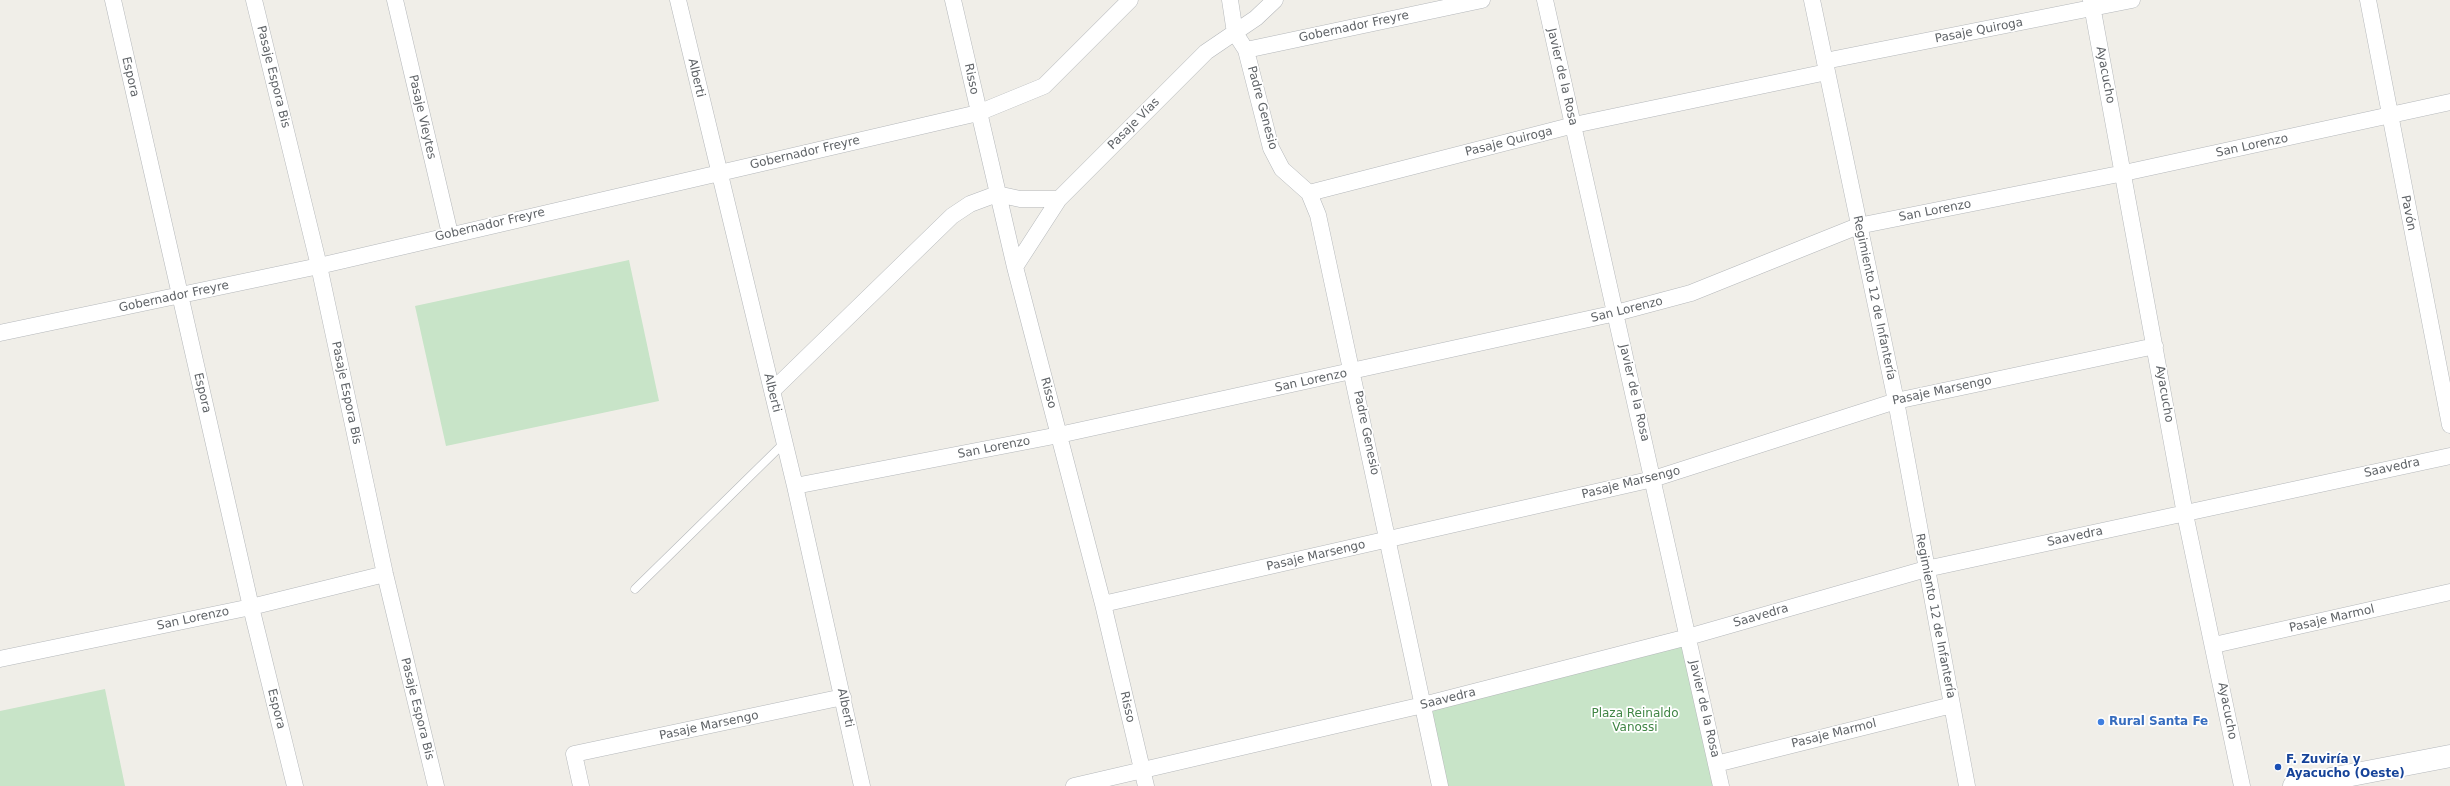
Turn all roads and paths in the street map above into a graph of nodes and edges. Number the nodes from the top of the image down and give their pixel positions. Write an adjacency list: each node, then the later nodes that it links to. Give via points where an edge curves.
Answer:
1 (113, 0): 31 (street, Espora)
2 (254, 0): 29 (street, Pasaje Espora Bis)
3 (395, 0): 28 (street, Pasaje Vieytes)
4 (678, 0): 22 (street, Alberti)
5 (954, 0): 19 (street, Risso)
6 (1130, 0): 19 (street, via 1044,86)
7 (1230, 0): 15 (street)
8 (1275, 0): 15 (street, Pasaje Vías)
9 (1482, 0): 16 (street, Gobernador Freyre)
10 (1545, 0): 21 (street, Javier de la Rosa)
11 (1812, 0): 17 (street, Regimiento 12 de Infantería)
12 (2132, 0): 14 (street, Pasaje Quiroga)
13 (2368, 0): 20 (street, Pavón)
14 (2091, 4): 17 (street, Pasaje Quiroga); 23 (street, Ayacucho)
15 (1235, 33): 16 (street); 26 (street, Pasaje Vías, via 1206,52)
16 (1246, 50): 24 (street, Padre Genesio, via 1271,148 1282,169)
17 (1826, 66): 21 (street, Pasaje Quiroga); 27 (street, Regimiento 12 de Infantería)
18 (2450, 102): 20 (street, San Lorenzo)
19 (978, 113): 22 (street, Gobernador Freyre); 25 (street, Risso)
20 (2389, 116): 23 (street, San Lorenzo); 38 (street, Pavón)
21 (1574, 125): 24 (street, Pasaje Quiroga); 32 (street, Javier de la Rosa)
22 (718, 173): 28 (street, Gobernador Freyre); 36 (street, Alberti)
23 (2124, 173): 27 (street, San Lorenzo); 34 (street, Ayacucho)
24 (1309, 193): 35 (street, Padre Genesio, via 1318,215)
25 (997, 194): 26 (street, via 1020,199); 30 (street, Risso); 36 (street, via 970,204 952,216)
26 (1059, 198): 30 (street, Pasaje Vías)
27 (1858, 226): 32 (street, San Lorenzo, via 1691,293); 37 (street, Regimiento 12 de Infantería)
28 (450, 234): 29 (street, Gobernador Freyre)
29 (319, 266): 31 (street, Gobernador Freyre); 47 (street, Pasaje Espora Bis)
30 (1014, 268): 39 (street, Risso)
31 (181, 296): 33 (street, Gobernador Freyre); 51 (street, Espora)
32 (1616, 313): 35 (street, San Lorenzo); 42 (street, Javier de la Rosa)
33 (0, 333)
34 (2155, 346): 37 (street, Pasaje Marsengo); 44 (street, Ayacucho)
35 (1352, 372): 39 (street, San Lorenzo); 45 (street, Padre Genesio)
36 (772, 391): 40 (street, Alberti)
37 (1896, 400): 42 (street, Pasaje Marsengo); 46 (street, Regimiento 12 de Infantería)
38 (2450, 425)
39 (1058, 435): 43 (street, San Lorenzo); 50 (street, Risso)
40 (784, 443): 43 (street, Alberti); 48 (lane)
41 (2450, 456): 44 (street, Saavedra)
42 (1653, 480): 45 (street, Pasaje Marsengo); 52 (street, Javier de la Rosa)
43 (795, 486): 55 (street, Alberti)
44 (2185, 514): 46 (street, Saavedra); 53 (street, Ayacucho)
45 (1388, 539): 50 (street, Pasaje Marsengo); 56 (street, Padre Genesio)
46 (1926, 569): 52 (street, Saavedra); 57 (street, Regimiento 12 de Infantería)
47 (385, 574): 51 (street, San Lorenzo); 62 (street, Pasaje Espora Bis)
48 (634, 589)
49 (2450, 592): 53 (street, Pasaje Marmol)
50 (1103, 604): 60 (street, Risso)
51 (251, 607): 54 (street, San Lorenzo); 61 (street, Espora)
52 (1688, 637): 56 (street, Saavedra); 59 (street, Javier de la Rosa)
53 (2214, 645): 70 (street, Ayacucho)
54 (0, 658)
55 (843, 697): 63 (street, Pasaje Marsengo, via 574,754); 64 (street, Alberti)
56 (1423, 705): 60 (street, Saavedra); 67 (street, Padre Genesio)
57 (1952, 705): 59 (street, Pasaje Marmol); 69 (street, Regimiento 12 de Infantería)
58 (2450, 756): 71 (main road)
59 (1716, 764): 68 (street, Javier de la Rosa)
60 (1142, 770): 65 (street, Saavedra); 66 (street, Risso)
61 (295, 786)
62 (436, 786)
63 (581, 786)
64 (862, 786)
65 (1074, 786)
66 (1146, 786)
67 (1440, 786)
68 (1721, 786)
69 (1967, 786)
70 (2242, 786)
71 (2294, 786)

